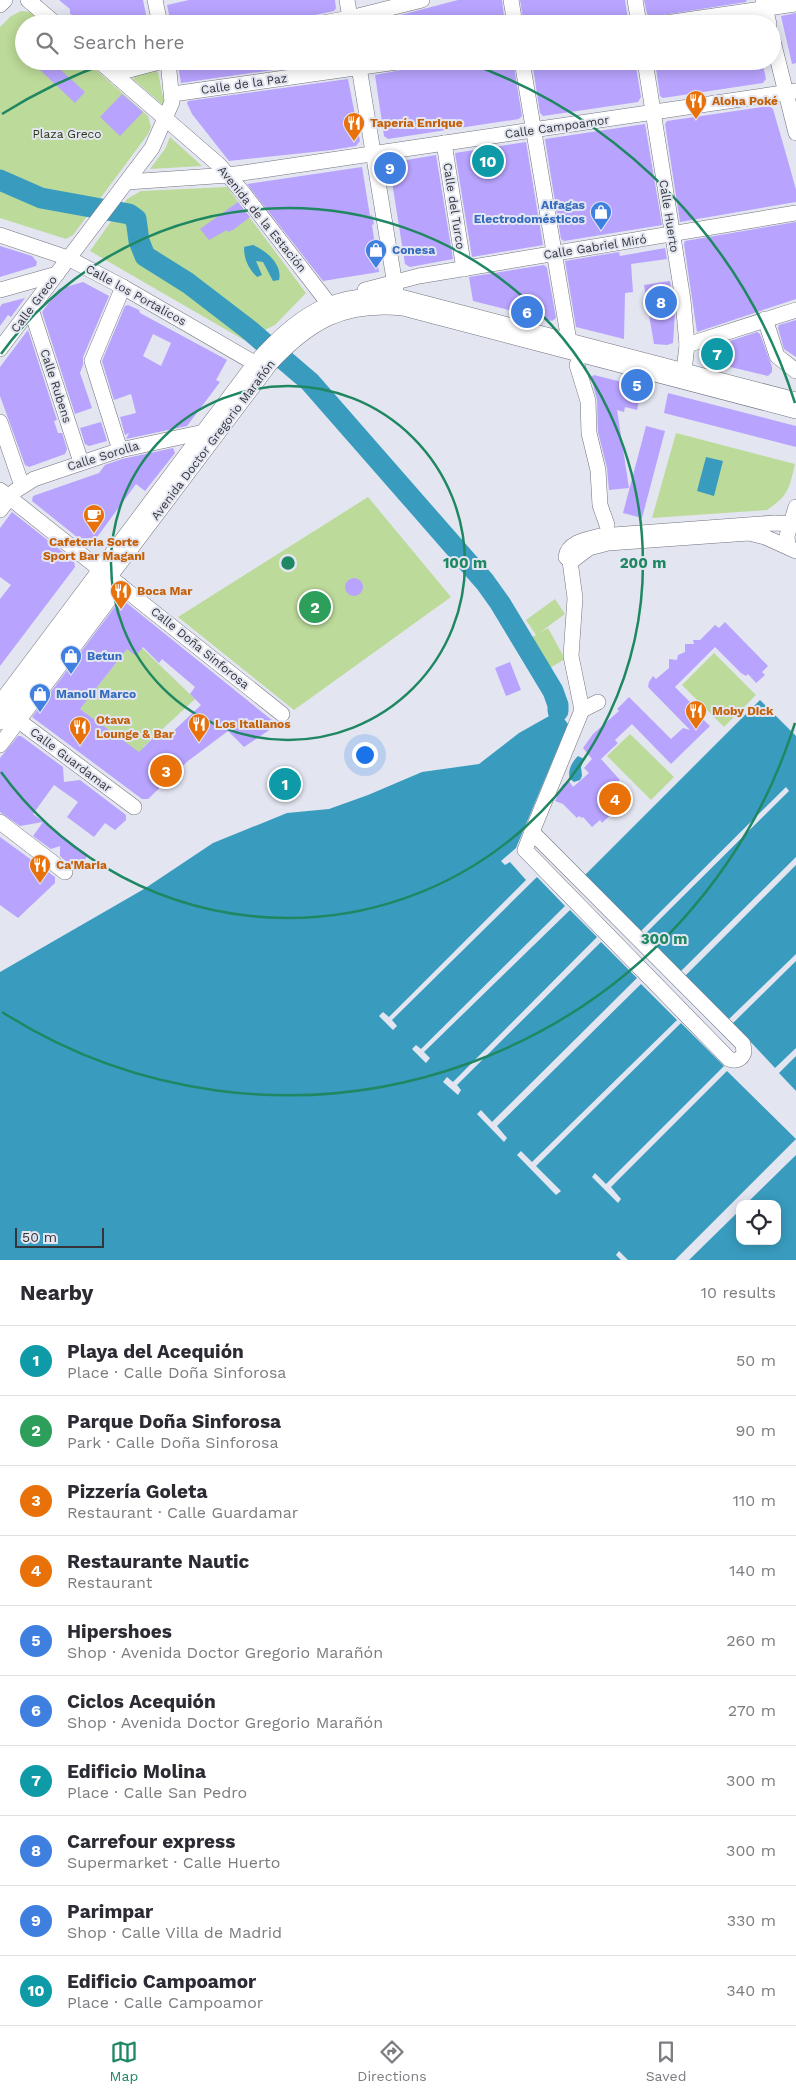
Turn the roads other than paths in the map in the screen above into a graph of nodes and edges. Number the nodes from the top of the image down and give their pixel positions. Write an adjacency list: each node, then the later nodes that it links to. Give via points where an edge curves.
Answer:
1 (5, 0): 10 (street)
2 (28, 0): 11 (street)
3 (155, 0): 12 (street)
4 (348, 0): 13 (street)
5 (422, 0): 14 (street)
6 (511, 0): 15 (street)
7 (635, 0): 16 (street)
8 (764, 4): 9 (street); 17 (street)
9 (796, 4)
10 (0, 5)
11 (46, 15)
12 (158, 15)
13 (350, 15)
14 (371, 15)
15 (514, 15)
16 (638, 15)
17 (706, 15)
18 (781, 63): 27 (street)
19 (109, 70): 26 (street, Avenida de la Estación)
20 (129, 70): 26 (street)
21 (169, 70): 28 (street)
22 (326, 70): 28 (street, Calle de la Paz)
23 (359, 70): 34 (street)
24 (524, 70): 31 (street)
25 (646, 70): 29 (street, Calle Huerto)
26 (114, 74): 30 (street, Avenida de la Estación)
27 (791, 92): 29 (street, Calle Campoamor); 32 (street)
28 (173, 94): 30 (street, via 171,107)
29 (653, 112): 31 (street, Calle Campoamor); 38 (street, Calle Huerto)
30 (164, 118): 35 (street, Avenida de la Estación); 36 (street, via 155,144)
31 (534, 130): 33 (street, Calle Campoamor); 40 (street)
32 (796, 133)
33 (444, 143): 34 (street, Calle Campoamor); 42 (street, Calle del Turco)
34 (373, 154): 35 (street, Calle Campoamor); 46 (street)
35 (228, 175): 36 (street); 47 (street, Avenida de la Estación)
36 (126, 184): 41 (street)
37 (796, 213): 38 (street, Calle Gabriel Miró)
38 (672, 234): 40 (street, Calle Gabriel Miró); 53 (street, Calle Huerto)
39 (0, 235): 41 (street, Calle los Portalicos)
40 (554, 253): 42 (street, Calle Gabriel Miró); 52 (street)
41 (68, 258): 43 (street, Calle Greco); 44 (street, Calle los Portalicos)
42 (464, 268): 46 (street, Calle Gabriel Miró, via 419,276)
43 (57, 274): 45 (street); 48 (street, Calle Greco)
44 (123, 287): 55 (street, Calle los Portalicos); 63 (street, via 92,361)
45 (0, 290)
46 (398, 296): 47 (street, Calle Gabriel Miró); 51 (street, Avenida Doctor Gregorio Marañón, via 385,306 353,309); 52 (street, Avenida Doctor Gregorio Marañón); 60 (street, Avenida Doctor Gregorio Marañón)
47 (327, 302): 51 (street, Avenida Doctor Gregorio Marañón, via 307,315)
48 (31, 309): 54 (street, Calle Greco); 64 (street, Calle Rubens)
49 (796, 310): 50 (street)
50 (765, 319): 53 (street); 58 (street, via 777,356)
51 (297, 330): 55 (street, Avenida Doctor Gregorio Marañón)
52 (569, 341): 57 (street, Avenida Doctor Gregorio Marañón)
53 (687, 344): 57 (street, Calle Huerto)
54 (0, 349)
55 (264, 365): 62 (street, Avenida Doctor Gregorio Marañón); 73 (street, Avenida Doctor Gregorio Marañón)
56 (577, 365): 70 (street, via 588,401 589,433 598,470 600,505)
57 (684, 371): 59 (street, Avenida Doctor Gregorio Marañón)
58 (796, 371)
59 (796, 400)
60 (796, 411)
61 (0, 422): 65 (street)
62 (204, 432): 63 (street, Calle Sorolla); 73 (street, Avenida Doctor Gregorio Marañón)
63 (120, 450): 64 (street, Calle Sorolla)
64 (81, 462): 65 (street, Calle Sorolla)
65 (22, 486): 66 (street, Calle Sorolla)
66 (5, 494): 68 (street, Calle Sorolla); 73 (street, Calle Doña Sinforosa)
67 (796, 506): 69 (street)
68 (0, 510)
69 (794, 524): 71 (street, via 787,536); 72 (street, via 600,536 571,548 566,555)
70 (607, 526)
71 (792, 549): 72 (street, via 756,534 740,533 608,543 589,548)
72 (570, 561): 79 (street, via 575,598 571,656 588,702)
73 (110, 577): 74 (street, Avenida Doctor Gregorio Marañón); 74 (street); 75 (street, Calle Doña Sinforosa)
74 (6, 714): 76 (street); 77 (street, Calle Guardamar)
75 (282, 714)
76 (0, 745)
77 (134, 807)
78 (0, 822): 80 (street)
79 (532, 832): 79 (street, via 525,850 729,1059 740,1058 744,1052 743,1044)
80 (65, 872)

